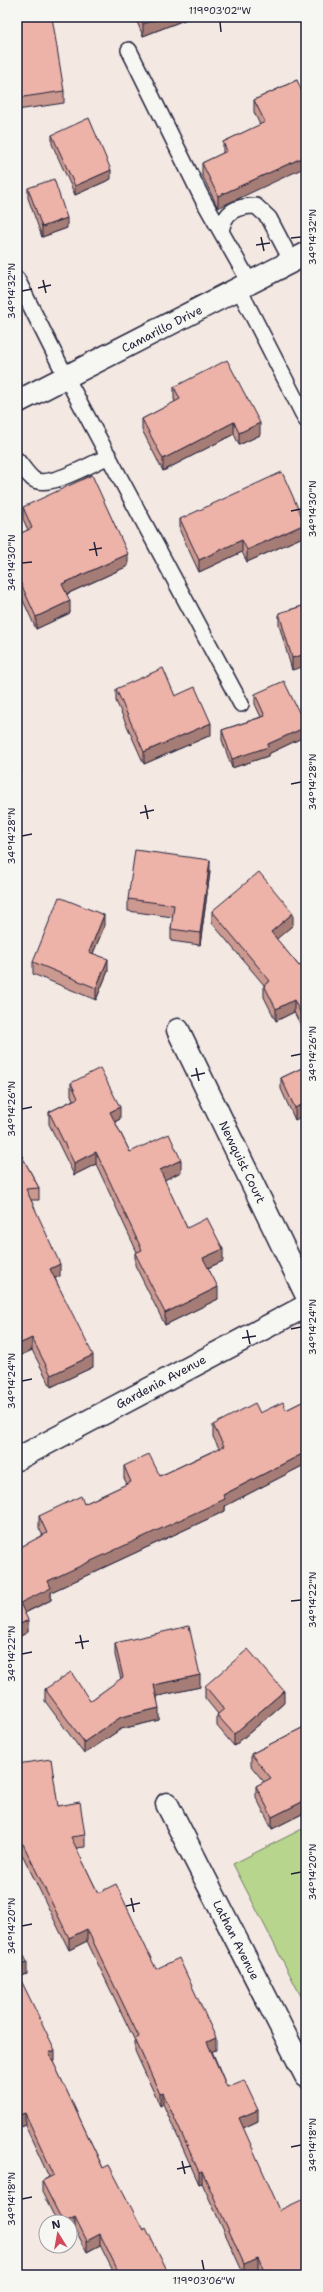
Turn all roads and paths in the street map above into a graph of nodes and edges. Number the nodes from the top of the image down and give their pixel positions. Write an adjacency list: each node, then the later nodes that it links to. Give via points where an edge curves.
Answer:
1 (129, 50): 2 (lane, via 167,131)
2 (221, 231): 3 (lane, via 223,221 230,213 240,206 256,206 269,218); 5 (lane)
3 (299, 258): 5 (street, Camarillo Drive)
4 (17, 279): 6 (lane)
5 (245, 286): 6 (street, Camarillo Drive); 8 (lane)
6 (66, 378): 7 (street, Camarillo Drive); 9 (lane)
7 (17, 402)
8 (306, 420)
9 (109, 456): 10 (lane, via 45,483 34,480); 11 (lane)
10 (17, 460)
11 (241, 704)
12 (178, 1030): 13 (street, Newquist Court)
13 (306, 1294)
14 (306, 1306): 15 (street, Gardenia Avenue)
15 (17, 1459)
16 (167, 1804): 17 (street, Lathan Avenue)
17 (306, 2076)

